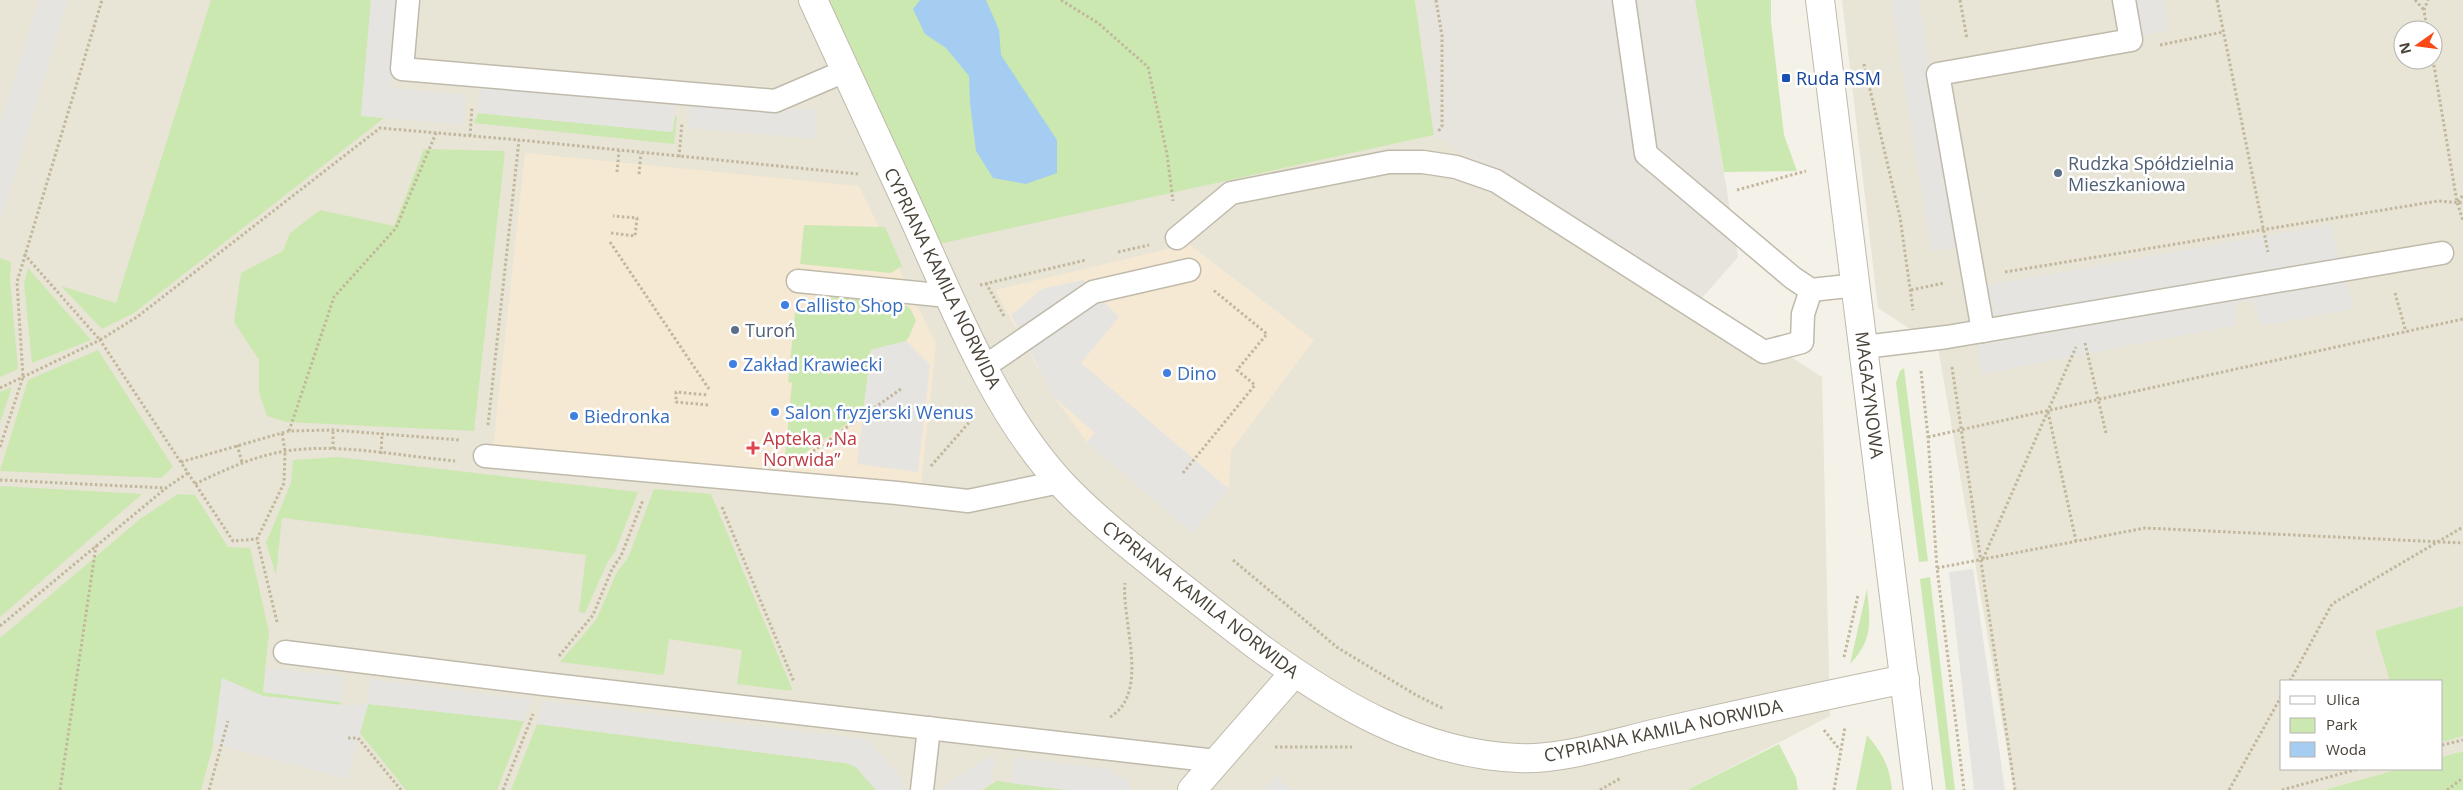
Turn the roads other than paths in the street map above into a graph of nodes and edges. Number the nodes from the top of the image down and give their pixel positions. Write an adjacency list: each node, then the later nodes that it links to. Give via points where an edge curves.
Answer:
1 (408, 0): 6 (lane, via 402,69 775,101)
2 (813, 0): 6 (street, CYPRIANA KAMILA NORWIDA)
3 (1624, 0): 12 (lane, via 1646,154)
4 (1820, 0): 11 (street, MAGAZYNOWA)
5 (2124, 0): 14 (lane, via 2131,40 1938,74)
6 (845, 71): 13 (street, CYPRIANA KAMILA NORWIDA)
7 (1177, 238): 12 (lane, via 1231,193 1389,162 1423,162 1456,167 1496,181 1764,352 1802,342 1803,314)
8 (2442, 253): 14 (lane)
9 (1189, 270): 16 (lane, via 1093,292)
10 (798, 281): 13 (lane)
11 (1857, 285): 12 (lane); 15 (street, MAGAZYNOWA)
12 (1811, 290)
13 (960, 291): 16 (street, CYPRIANA KAMILA NORWIDA)
14 (1983, 331): 15 (lane)
15 (1864, 347): 21 (street, MAGAZYNOWA)
16 (984, 367): 18 (street, CYPRIANA KAMILA NORWIDA, via 1023,434)
17 (484, 456): 18 (lane, via 968,501)
18 (1060, 482): 20 (street, CYPRIANA KAMILA NORWIDA, via 1105,525 1205,607)
19 (285, 652): 22 (lane)
20 (1294, 673): 21 (street, CYPRIANA KAMILA NORWIDA, via 1368,718 1423,741 1474,755 1523,759 1569,753); 23 (street)
21 (1904, 679): 26 (street, MAGAZYNOWA)
22 (928, 728): 23 (lane); 24 (lane)
23 (1216, 761): 25 (street)
24 (922, 790)
25 (1192, 790)
26 (1918, 790)

